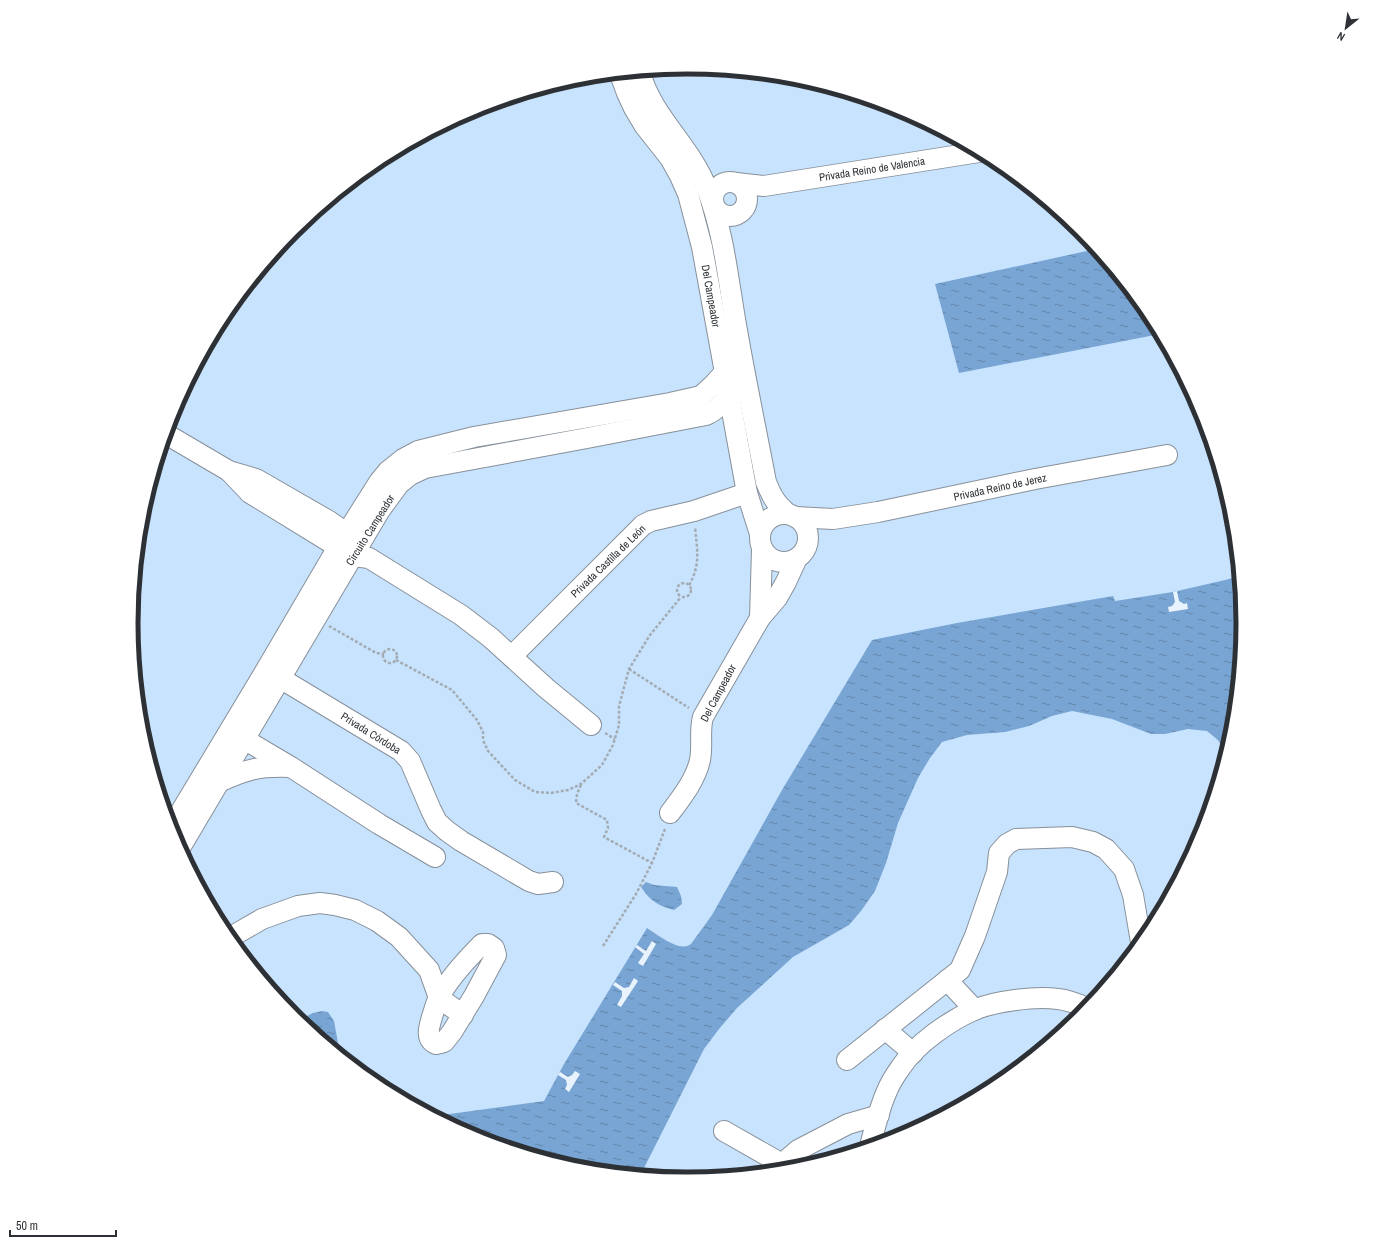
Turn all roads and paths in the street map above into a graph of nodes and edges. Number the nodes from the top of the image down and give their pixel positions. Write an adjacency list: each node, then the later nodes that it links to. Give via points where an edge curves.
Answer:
1 (641, 76): 4 (street, Del Campeador, via 653,103)
2 (621, 78): 7 (street, Del Campeador, via 634,108 658,145 670,158)
3 (970, 153): 6 (street, Privada Reino de Valencia)
4 (692, 158): 5 (street, Del Campeador, via 704,169); 8 (street, Del Campeador)
5 (733, 183): 6 (street, Privada Reino de Valencia); 8 (street, via 727,182 719,186 714,193); 9 (street, via 745,192)
6 (764, 186): 9 (street, via 753,193)
7 (688, 194): 8 (street); 10 (street, Del Campeador)
8 (714, 205): 9 (street, via 722,215 731,217); 10 (street); 11 (street, Del Campeador)
9 (743, 209): 11 (street)
10 (698, 234): 13 (street, Del Campeador)
11 (723, 244): 12 (street, Del Campeador)
12 (741, 354): 13 (street, Circuito Campeador); 14 (street, Del Campeador)
13 (724, 372): 15 (street, Del Campeador); 17 (street, Circuito Campeador, via 701,396)
14 (745, 377): 15 (street, Circuito Campeador); 25 (street, Del Campeador, via 766,482 776,504)
15 (729, 394): 16 (street, Circuito Campeador, via 713,412); 18 (street, Del Campeador)
16 (706, 414): 18 (street, via 725,422); 20 (street, Circuito Campeador)
17 (524, 429): 20 (street); 22 (street, Circuito Campeador, via 474,437 418,451 403,459)
18 (736, 432): 23 (street, Del Campeador)
19 (171, 437): 28 (street, via 229,471 256,479)
20 (527, 450): 22 (street, Circuito Campeador, via 425,468 410,475)
21 (1167, 455): 26 (street, Privada Reino de Jerez)
22 (393, 478): 28 (street, Circuito Campeador, via 380,510)
23 (747, 493): 24 (street, Privada Castilla de León); 27 (street, Del Campeador)
24 (694, 511): 30 (path, via 698,559 695,576); 34 (street, Privada Castilla de León, via 643,525)
25 (791, 516): 26 (street, Privada Reino de Jerez); 27 (street, via 773,516 762,527); 29 (street, via 801,522 806,529 808,537)
26 (833, 519): 29 (street, via 815,535)
27 (761, 541): 29 (street, via 767,556 778,561 790,562); 32 (street, Del Campeador)
28 (353, 547): 31 (street, Circuito Campeador); 34 (street, via 461,615); 36 (street, Circuito Campeador)
29 (802, 552): 32 (street, Del Campeador, via 777,598)
30 (690, 585): 30 (path, via 691,592 688,596 684,598 678,594 678,585)
31 (316, 618): 33 (path, via 376,653); 36 (street, Circuito Campeador)
32 (760, 618): 37 (street, Del Campeador)
33 (384, 654): 33 (path, via 385,660 389,663 396,660 396,653 393,650)
34 (512, 656): 38 (street)
35 (629, 669): 37 (path)
36 (274, 674): 39 (street, Circuito Campeador); 48 (street, Privada Córdoba, via 401,750 410,760 430,810 437,822 447,831 529,881 538,884)
37 (703, 717): 43 (street, Del Campeador, via 700,727 700,759 687,789)
38 (591, 725)
39 (236, 735): 40 (street); 41 (street, Circuito Campeador); 44 (street, Circuito Campeador)
40 (291, 767): 41 (street, via 269,766 252,769); 46 (street, via 378,824)
41 (219, 782): 45 (street, Circuito Campeador)
42 (581, 784): 47 (path, via 576,803 607,820 608,828 604,837)
43 (670, 813): 47 (path)
44 (176, 821)
45 (184, 841)
46 (435, 857)
47 (652, 863): 51 (path)
48 (553, 882)
49 (1139, 933): 54 (street, via 1133,895 1124,869 1106,849 1093,842 1072,837 1016,839 999,852 997,872 975,936 960,970)
50 (235, 934): 52 (street, via 262,919 298,906 320,903 335,905 355,910 377,921 399,937)
51 (603, 946)
52 (429, 970): 53 (street); 56 (street)
53 (451, 980): 55 (street); 55 (street, via 482,944 494,948 496,956); 56 (street)
54 (947, 980): 58 (street); 60 (street)
55 (474, 996): 59 (street)
56 (439, 998): 59 (street); 59 (street, via 428,1036 432,1042 444,1042)
57 (1080, 1005): 58 (street, via 1059,999 1034,998 1004,1002)
58 (975, 1010): 61 (street, via 942,1028)
59 (463, 1015)
60 (885, 1029): 61 (street); 62 (street)
61 (913, 1053): 63 (street, via 887,1090)
62 (847, 1060)
63 (879, 1115): 65 (street); 66 (street, via 848,1124 798,1150)
64 (724, 1131): 67 (street)
65 (872, 1140)
66 (788, 1162)
67 (780, 1163)

